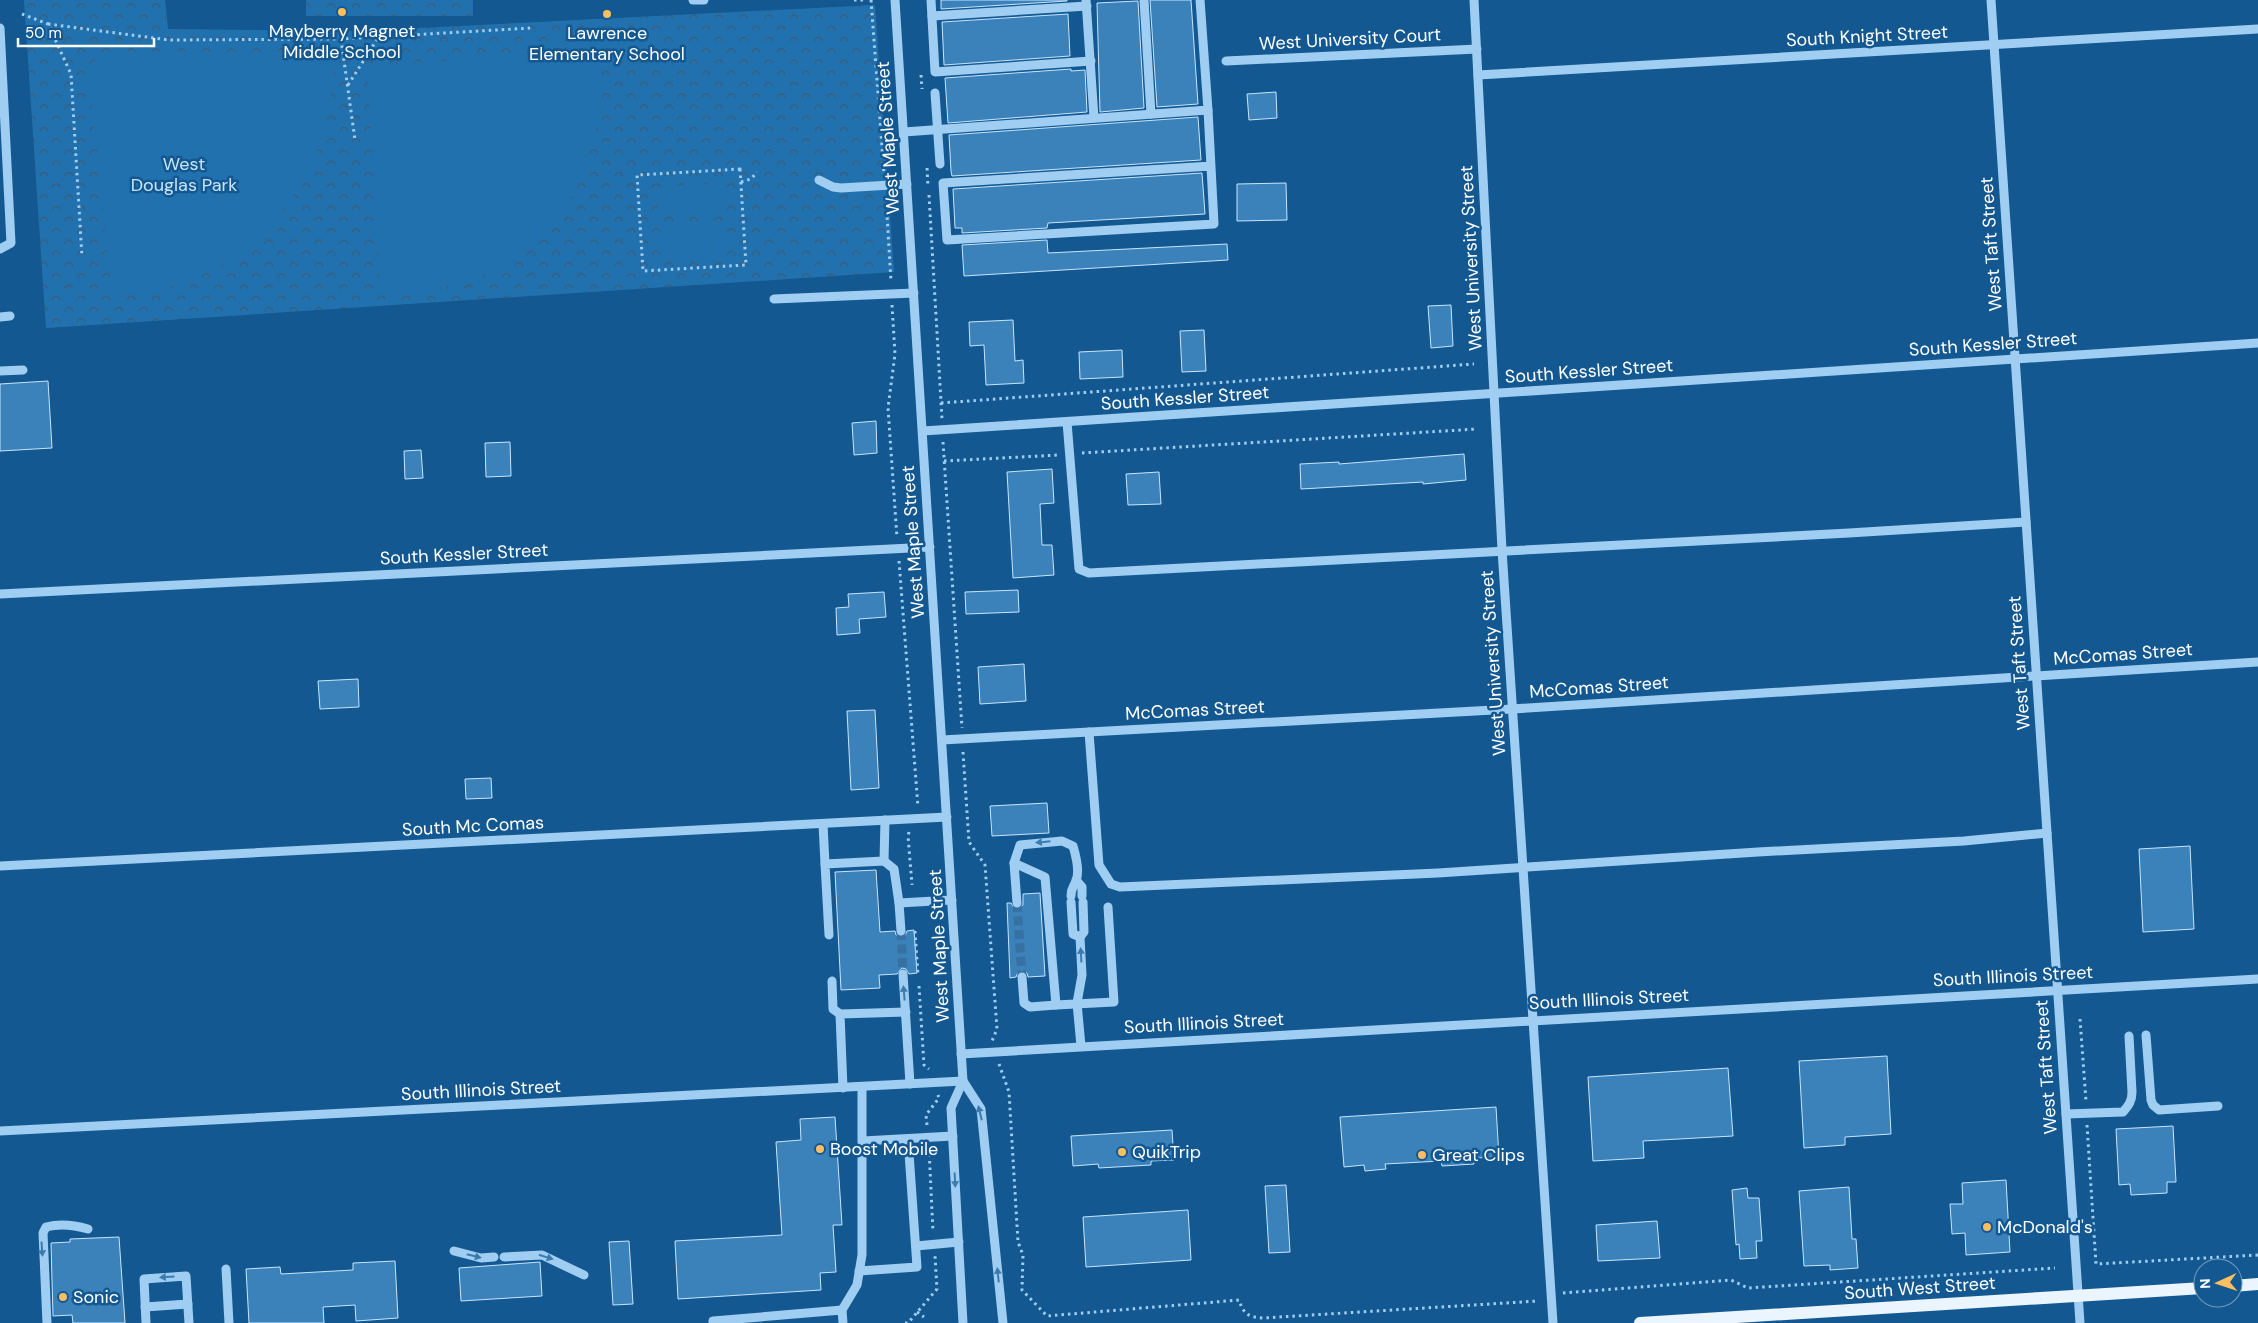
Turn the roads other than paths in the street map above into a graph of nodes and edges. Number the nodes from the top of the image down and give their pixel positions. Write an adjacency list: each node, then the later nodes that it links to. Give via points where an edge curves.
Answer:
1 (693, 0): 2 (street)
2 (704, 0)
3 (895, 0): 24 (street, West Maple Street)
4 (931, 0): 10 (street)
5 (1144, 0): 21 (street)
6 (1200, 0): 20 (street)
7 (1474, 0): 14 (street, West University Street)
8 (1991, 0): 13 (street, West Taft Street)
9 (1086, 3): 10 (street); 15 (street)
10 (932, 16): 15 (street, via 935,72)
11 (0, 28): 18 (street)
12 (2258, 29): 13 (street, South Knight Street)
13 (1994, 45): 17 (street, South Knight Street); 33 (street, West Taft Street)
14 (1477, 49): 16 (street, West University Court); 17 (street, West University Street)
15 (1090, 61): 22 (street)
16 (1226, 61)
17 (1478, 74): 36 (street, West University Street)
18 (2, 77): 29 (street, via 11,243)
19 (935, 93): 23 (street)
20 (1208, 110): 21 (street); 26 (street)
21 (1151, 114): 22 (street)
22 (1094, 118): 23 (street)
23 (938, 129): 24 (street); 25 (street)
24 (904, 132): 28 (street, West Maple Street)
25 (940, 164)
26 (1210, 166): 26 (street, via 1214,224 947,240 944,183)
27 (820, 180): 28 (street, via 841,188)
28 (907, 184): 30 (street, West Maple Street)
29 (0, 249)
30 (914, 292): 31 (street); 38 (street, West Maple Street)
31 (774, 299)
32 (2258, 344): 33 (street, South Kessler Street)
33 (2015, 359): 36 (street, South Kessler Street); 39 (street, West Taft Street)
34 (23, 370): 35 (street)
35 (0, 371)
36 (1495, 394): 37 (street, South Kessler Street); 41 (street, West University Street)
37 (1067, 422): 38 (street, South Kessler Street); 41 (street, via 1079,569 1082,572)
38 (923, 431): 40 (street, West Maple Street)
39 (2026, 522): 41 (street); 44 (street, West Taft Street)
40 (930, 547): 42 (street, South Kessler Street); 47 (street, West Maple Street)
41 (1502, 550): 45 (street, West University Street)
42 (0, 594)
43 (2258, 662): 44 (street, McComas Street)
44 (2036, 676): 45 (street, McComas Street); 51 (street, West Taft Street)
45 (1512, 709): 46 (street, McComas Street); 56 (street, West University Street)
46 (1088, 732): 47 (street, McComas Street); 56 (street, via 1099,865 1111,884 1120,887)
47 (942, 740): 48 (street, West Maple Street)
48 (947, 817): 49 (street, South Mc Comas); 58 (street, West Maple Street)
49 (885, 820): 50 (street, South Mc Comas); 52 (street)
50 (823, 824): 54 (street); 55 (street, South Mc Comas)
51 (2047, 833): 56 (street); 69 (street, West Taft Street)
52 (884, 861): 54 (street); 59 (street, via 894,869)
53 (1014, 862): 57 (street, one-way to 53, via 1073,846 1062,840 1020,845); 60 (street); 71 (street, via 1045,877)
54 (825, 864): 63 (street)
55 (0, 866)
56 (1523, 868): 74 (street, West University Street)
57 (1076, 880): 64 (street, via 1082,887 1084,932); 64 (street, via 1071,888 1073,934)
58 (952, 900): 59 (street); 78 (street, West Maple Street)
59 (899, 903): 62 (street)
60 (1017, 903)
61 (1108, 907): 70 (street, via 1114,1002)
62 (900, 931)
63 (829, 935)
64 (1080, 937): 70 (street, one-way to 64, via 1082,975)
65 (903, 974): 72 (street, one-way to 65)
66 (1022, 977): 71 (street, via 1024,1003 1030,1007)
67 (2258, 979): 69 (street, South Illinois Street)
68 (832, 981): 73 (street, via 833,1009)
69 (2057, 990): 74 (street, South Illinois Street); 84 (street, West Taft Street)
70 (1077, 1004): 71 (street); 77 (street)
71 (1056, 1005)
72 (906, 1012): 73 (street); 80 (street)
73 (840, 1014): 82 (street)
74 (1533, 1020): 77 (street, South Illinois Street); 113 (street, West University Street)
75 (2146, 1035): 83 (street, via 2151,1100 2155,1107 2160,1110)
76 (2129, 1036): 84 (street, via 2130,1104 2123,1112)
77 (1081, 1046): 78 (street, South Illinois Street)
78 (961, 1054): 79 (street, West Maple Street)
79 (963, 1082): 80 (street, South Illinois Street); 86 (street, West Maple Street, via 951,1108); 112 (street, West Maple Street, one-way to 79, via 980,1109)
80 (910, 1084): 81 (street, South Illinois Street)
81 (862, 1087): 82 (street, South Illinois Street); 88 (street)
82 (843, 1088): 85 (street, South Illinois Street)
83 (2218, 1106)
84 (2066, 1114): 101 (street, West Taft Street)
85 (0, 1131)
86 (953, 1136): 87 (street); 90 (street, West Maple Street, one-way to 90)
87 (908, 1139): 88 (street); 91 (street)
88 (863, 1142): 96 (street, via 862,1255)
89 (88, 1229): 105 (street, one-way to 105, via 55,1225 46,1227 42,1233)
90 (958, 1242): 91 (street); 111 (street, West Maple Street)
91 (916, 1246): 96 (street, via 918,1266)
92 (454, 1251): 93 (street, one-way to 93, via 482,1258)
93 (494, 1257)
94 (504, 1257): 97 (street, one-way to 97, via 542,1255)
95 (226, 1269): 108 (street)
96 (859, 1271): 104 (street, via 856,1285)
97 (584, 1275)
98 (2258, 1284): 99 (main road)
99 (2243, 1285)
100 (2193, 1289): 101 (main road, South West Street)
101 (2078, 1296): 114 (main road, South West Street); 115 (street, West Taft Street)
102 (188, 1304): 103 (street); 103 (street, one-way to 103, via 186,1276 144,1279); 107 (street)
103 (146, 1307): 106 (street)
104 (842, 1310): 109 (street); 110 (street)
105 (47, 1323)
106 (146, 1323)
107 (189, 1323)
108 (229, 1323)
109 (713, 1323)
110 (843, 1323)
111 (963, 1323)
112 (1003, 1323)
113 (1553, 1323)
114 (1640, 1323)
115 (2080, 1323)

